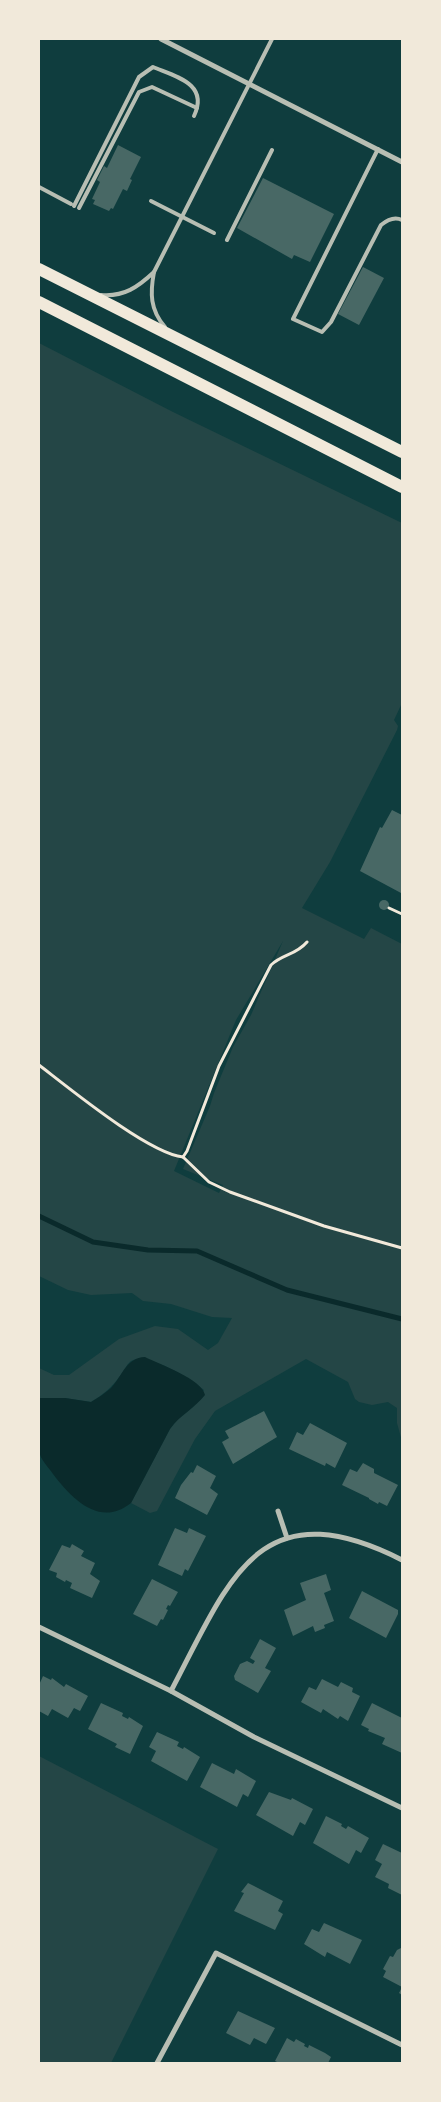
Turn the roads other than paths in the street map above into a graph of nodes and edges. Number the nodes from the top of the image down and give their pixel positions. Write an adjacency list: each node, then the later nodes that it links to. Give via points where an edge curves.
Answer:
1 (161, 39): 3 (street)
2 (272, 39): 3 (lane)
3 (250, 83): 6 (street); 12 (lane)
4 (197, 108): 5 (lane); 9 (lane, via 199,96 192,85 153,67 139,77 72,205); 11 (lane, via 152,87 139,92)
5 (194, 116)
6 (378, 149): 8 (street); 13 (lane, via 293,319 322,332 331,322 381,225 388,220)
7 (272, 150): 15 (lane)
8 (402, 162)
9 (39, 187)
10 (151, 202): 12 (lane)
11 (79, 208)
12 (182, 217): 14 (lane); 17 (lane)
13 (402, 220)
14 (214, 233)
15 (227, 240)
16 (39, 269): 18 (main road)
17 (154, 272): 18 (lane, via 125,293 112,296); 20 (lane, via 152,307 158,320)
18 (88, 294): 20 (main road)
19 (39, 302): 22 (main road)
20 (175, 338): 21 (main road)
21 (402, 452)
22 (402, 487)
23 (278, 1511): 24 (street)
24 (287, 1538): 25 (street, via 312,1533 332,1535 377,1548); 27 (street, via 260,1552 244,1565 226,1588)
25 (402, 1560)
26 (39, 1627): 27 (street)
27 (171, 1691): 28 (street, via 254,1736)
28 (402, 1808)
29 (402, 2045): 30 (street, via 216,1952)
30 (157, 2063)

